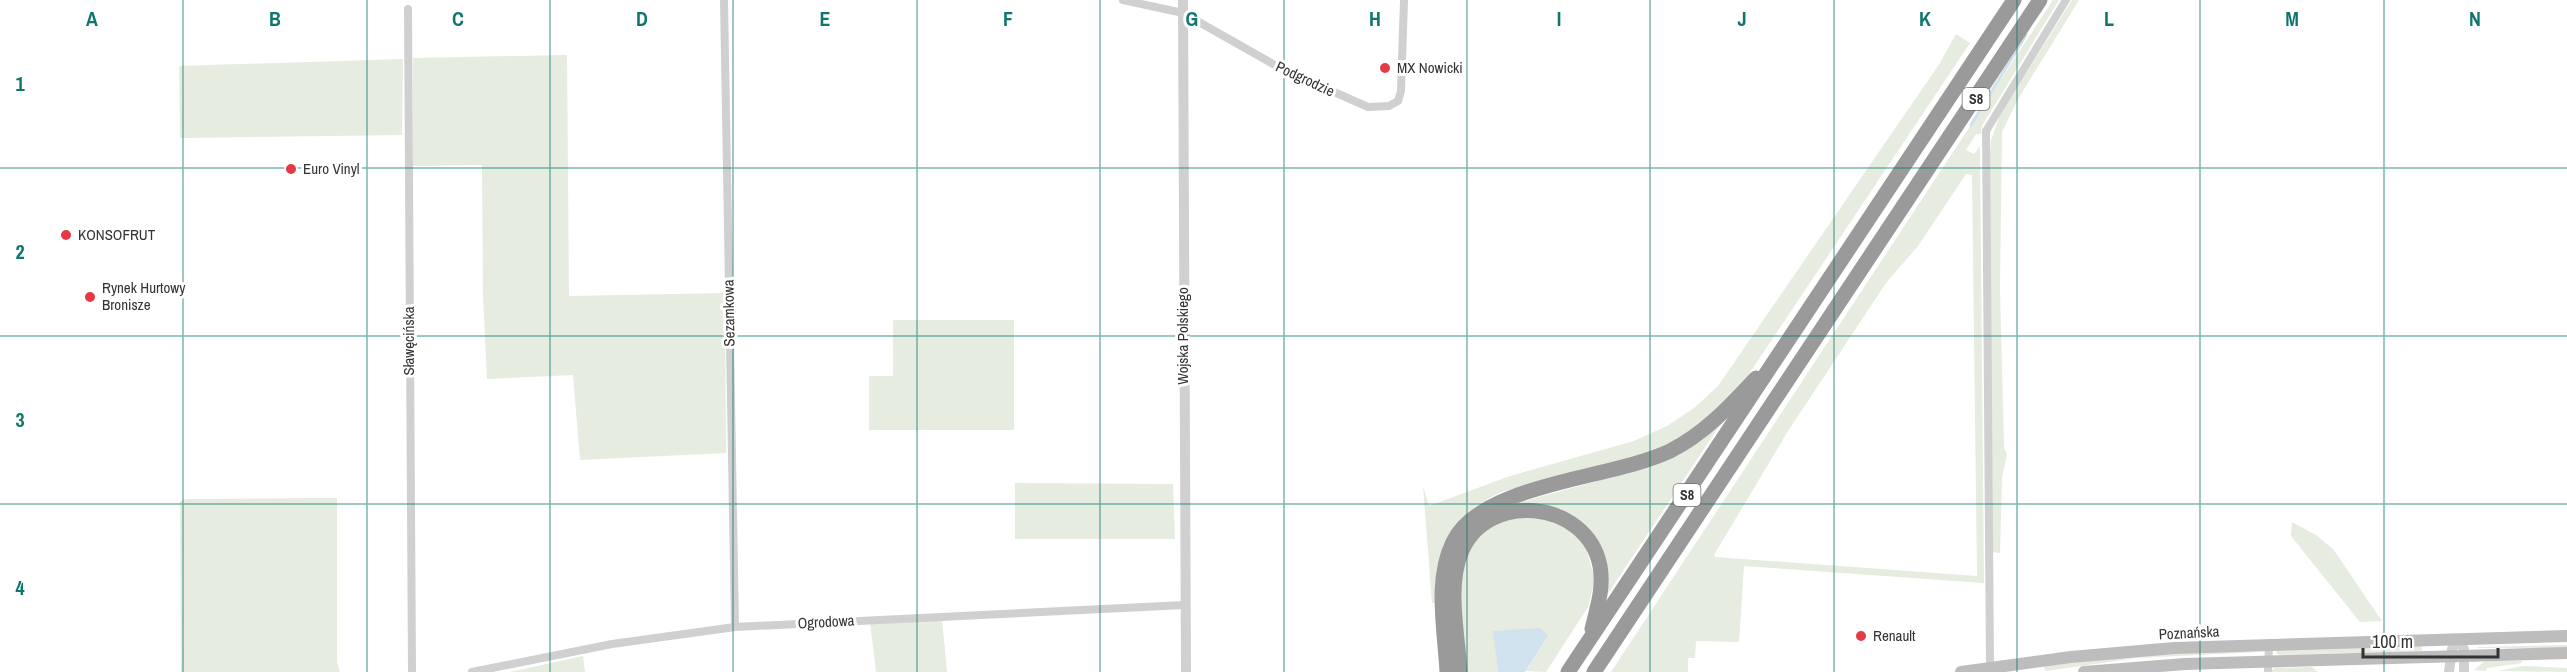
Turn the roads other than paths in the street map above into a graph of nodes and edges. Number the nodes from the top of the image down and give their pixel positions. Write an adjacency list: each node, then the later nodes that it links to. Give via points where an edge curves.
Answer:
1 (724, 0): 12 (street, Sezamkowa)
2 (1123, 0): 9 (street, Podgrodzie)
3 (1183, 0): 9 (street, Wojska Polskiego)
4 (1404, 0): 9 (street, Podgrodzie, via 1401,90 1398,101 1389,106 1368,107 1280,68)
5 (2014, 0): 10 (highway, S8)
6 (2040, 0): 28 (highway, S8)
7 (2066, 0): 21 (street, via 1986,131)
8 (408, 9): 22 (street, Sławęcińska)
9 (1183, 13): 11 (street, Wojska Polskiego)
10 (1785, 348): 15 (highway, S8); 25 (highway, via 1717,418 1670,451 1628,467 1495,503 1469,521 1453,542 1444,575)
11 (1184, 605): 12 (street, Ogrodowa); 24 (street, Wojska Polskiego)
12 (735, 627): 23 (street, Ogrodowa, via 612,644)
13 (2567, 636): 14 (main road, Poznańska)
14 (2457, 639): 16 (main road, Poznańska); 18 (street); 19 (street)
15 (1589, 641): 26 (highway, via 1601,583 1594,549 1584,535 1559,516 1536,510 1507,513 1478,527 1461,553 1455,585); 27 (highway, S8)
16 (2269, 645): 20 (street); 21 (main road, Poznańska, via 2126,651)
17 (2567, 653): 19 (main road, Poznańska)
18 (2451, 655): 19 (main road, Poznańska); 20 (main road, Poznańska); 31 (street)
19 (2465, 655): 32 (street)
20 (2269, 667): 30 (main road, Poznańska)
21 (1990, 668): 29 (main road, Poznańska)
22 (412, 672)
23 (472, 672)
24 (1186, 672)
25 (1447, 672)
26 (1460, 672)
27 (1568, 672)
28 (1594, 672)
29 (1961, 672)
30 (2084, 672)
31 (2449, 672)
32 (2464, 672)

